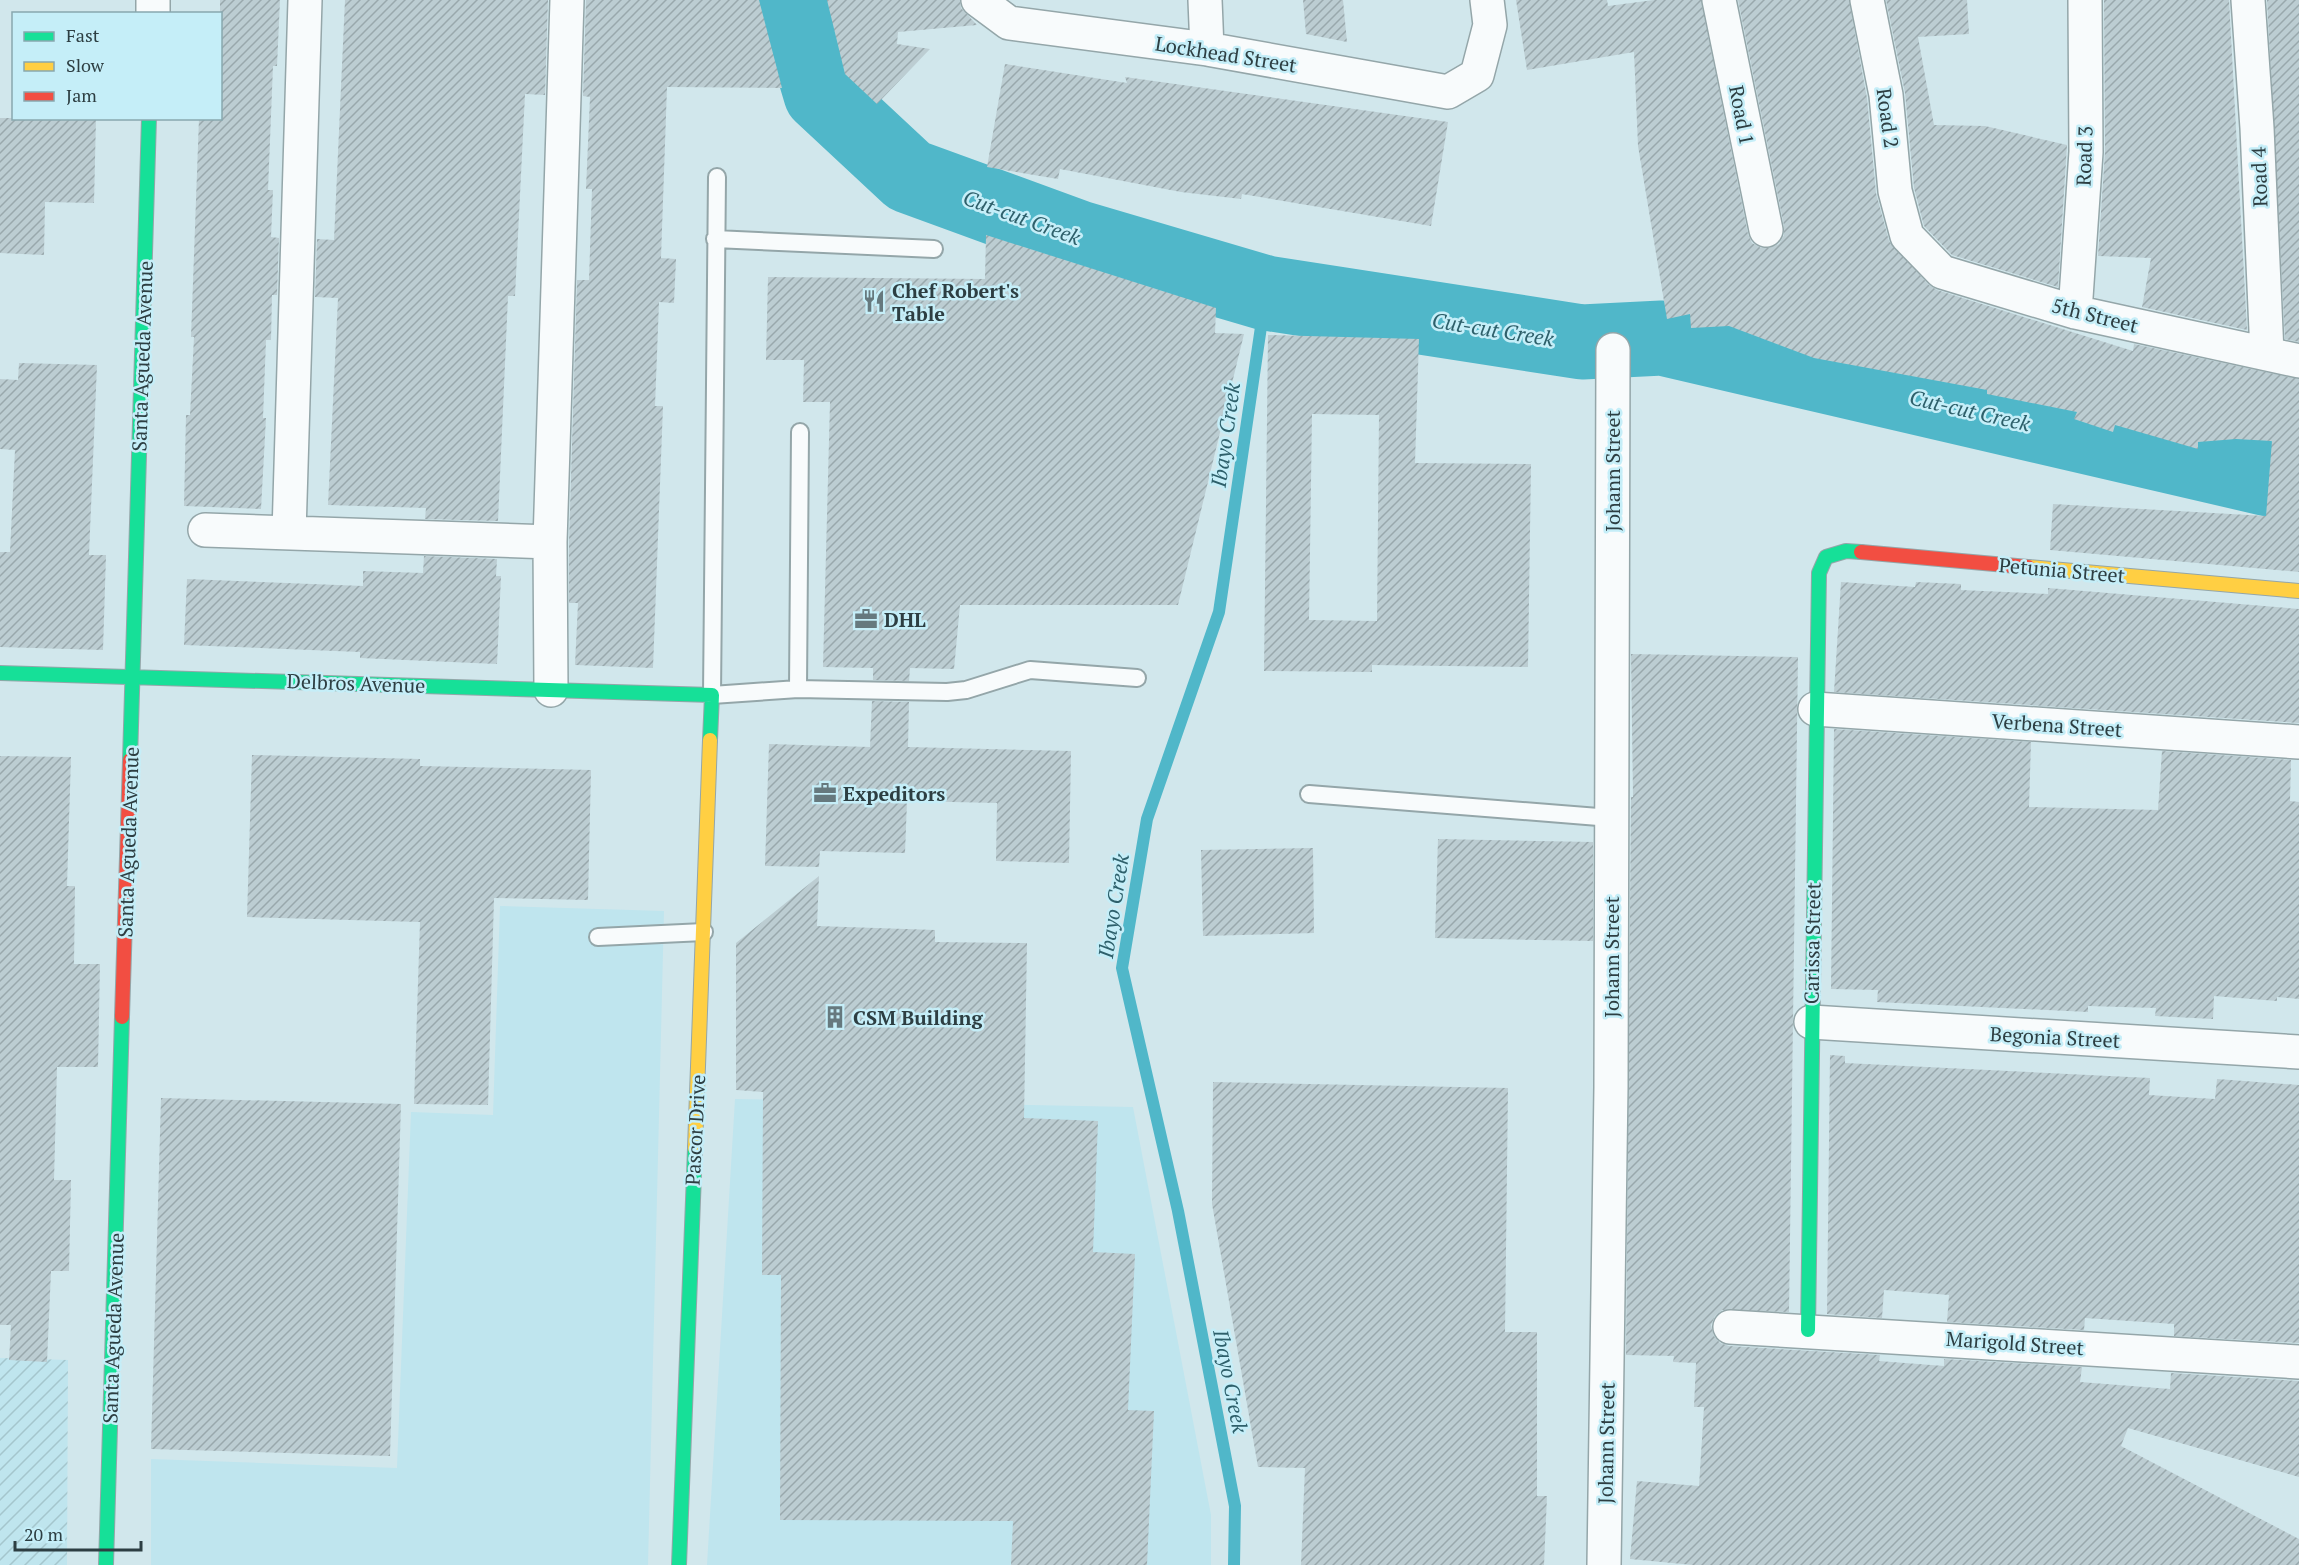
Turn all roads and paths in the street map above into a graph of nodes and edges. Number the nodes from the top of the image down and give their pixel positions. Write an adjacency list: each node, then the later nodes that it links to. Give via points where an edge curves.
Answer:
1 (305, 0): 23 (street)
2 (567, 0): 24 (street)
3 (978, 0): 10 (street, Lockhead Street, via 1009,23)
4 (1205, 0): 10 (street)
5 (1487, 0): 10 (street, Lockhead Street, via 1490,25 1477,75 1448,92)
6 (1719, 0): 13 (street, Road 1)
7 (1867, 0): 14 (street, Road 2, via 1886,95 1895,191)
8 (2085, 0): 17 (street, Road 3, via 2086,152)
9 (2248, 0): 19 (street, Road 4)
10 (1207, 49)
11 (150, 120): 28 (street, Santa Agueda Avenue)
12 (717, 177): 15 (lane)
13 (1766, 230)
14 (1907, 236): 17 (street, 5th Street, via 1942,272)
15 (715, 238): 16 (lane); 32 (lane)
16 (934, 249)
17 (2075, 312): 19 (street, 5th Street)
18 (1613, 350): 36 (street, Johann Street)
19 (2267, 353): 20 (street, 5th Street)
20 (2299, 361)
21 (800, 432): 30 (lane)
22 (205, 530): 23 (street)
23 (289, 533): 24 (street)
24 (550, 542): 31 (street)
25 (1826, 557): 26 (street, Petunia Street, via 1846,551); 33 (street, Carissa Street, via 1819,573)
26 (2299, 591)
27 (0, 673): 28 (street, Delbros Avenue)
28 (133, 676): 31 (street, Delbros Avenue); 44 (street, Santa Agueda Avenue)
29 (1137, 678): 30 (lane, via 1030,670 947,692)
30 (798, 689): 32 (lane)
31 (551, 690): 32 (street, Delbros Avenue)
32 (712, 695): 37 (street, Pascor Drive)
33 (1815, 709): 34 (street, Verbena Street); 39 (street, Carissa Street)
34 (2299, 742)
35 (1309, 794): 36 (lane)
36 (1611, 818): 46 (street, Johann Street)
37 (704, 932): 38 (lane); 45 (street, Pascor Drive)
38 (598, 937)
39 (1811, 1022): 40 (street, Begonia Street); 42 (street, Carissa Street)
40 (2299, 1052)
41 (1730, 1327): 42 (street, Marigold Street)
42 (1808, 1330): 43 (street, Marigold Street)
43 (2299, 1362)
44 (106, 1565)
45 (679, 1565)
46 (1604, 1565)

